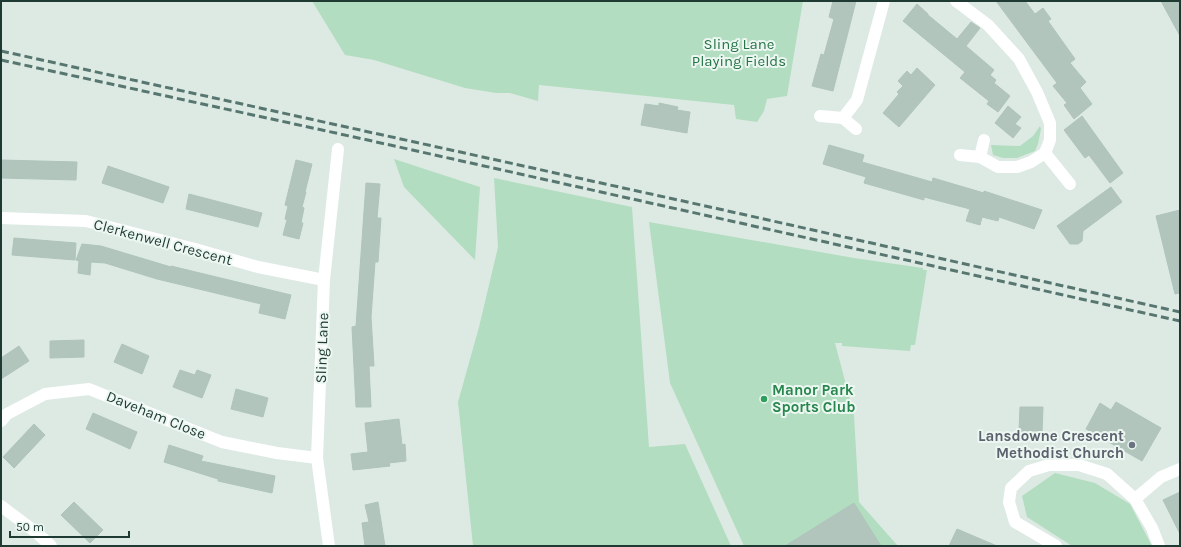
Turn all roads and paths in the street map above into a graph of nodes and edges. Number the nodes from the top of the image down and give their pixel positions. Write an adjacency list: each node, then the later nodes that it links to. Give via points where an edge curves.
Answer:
1 (884, 1): 4 (street, via 857,100)
2 (956, 1): 8 (street, via 988,25 1019,59 1050,123 1050,140)
3 (820, 116): 4 (street)
4 (843, 118): 5 (street)
5 (856, 129)
6 (984, 140): 10 (street)
7 (338, 149): 13 (street, Sling Lane)
8 (1045, 153): 10 (street, via 1017,167 998,167); 11 (street)
9 (960, 155): 10 (street)
10 (980, 157)
11 (1070, 184)
12 (1, 218): 13 (street, Clerkenwell Crescent, via 86,221 258,268)
13 (324, 280): 15 (street, Sling Lane)
14 (1, 421): 15 (street, Daveham Close, via 7,414 45,394 89,389 222,442)
15 (318, 458): 20 (street, Sling Lane)
16 (1180, 469): 17 (street, via 1161,478)
17 (1135, 499): 21 (street, via 1108,474 1079,464 1049,465 1029,471 1011,488 1009,502 1015,522); 22 (street)
18 (1, 506): 19 (street)
19 (51, 546)
20 (329, 546)
21 (1056, 546)
22 (1159, 546)

